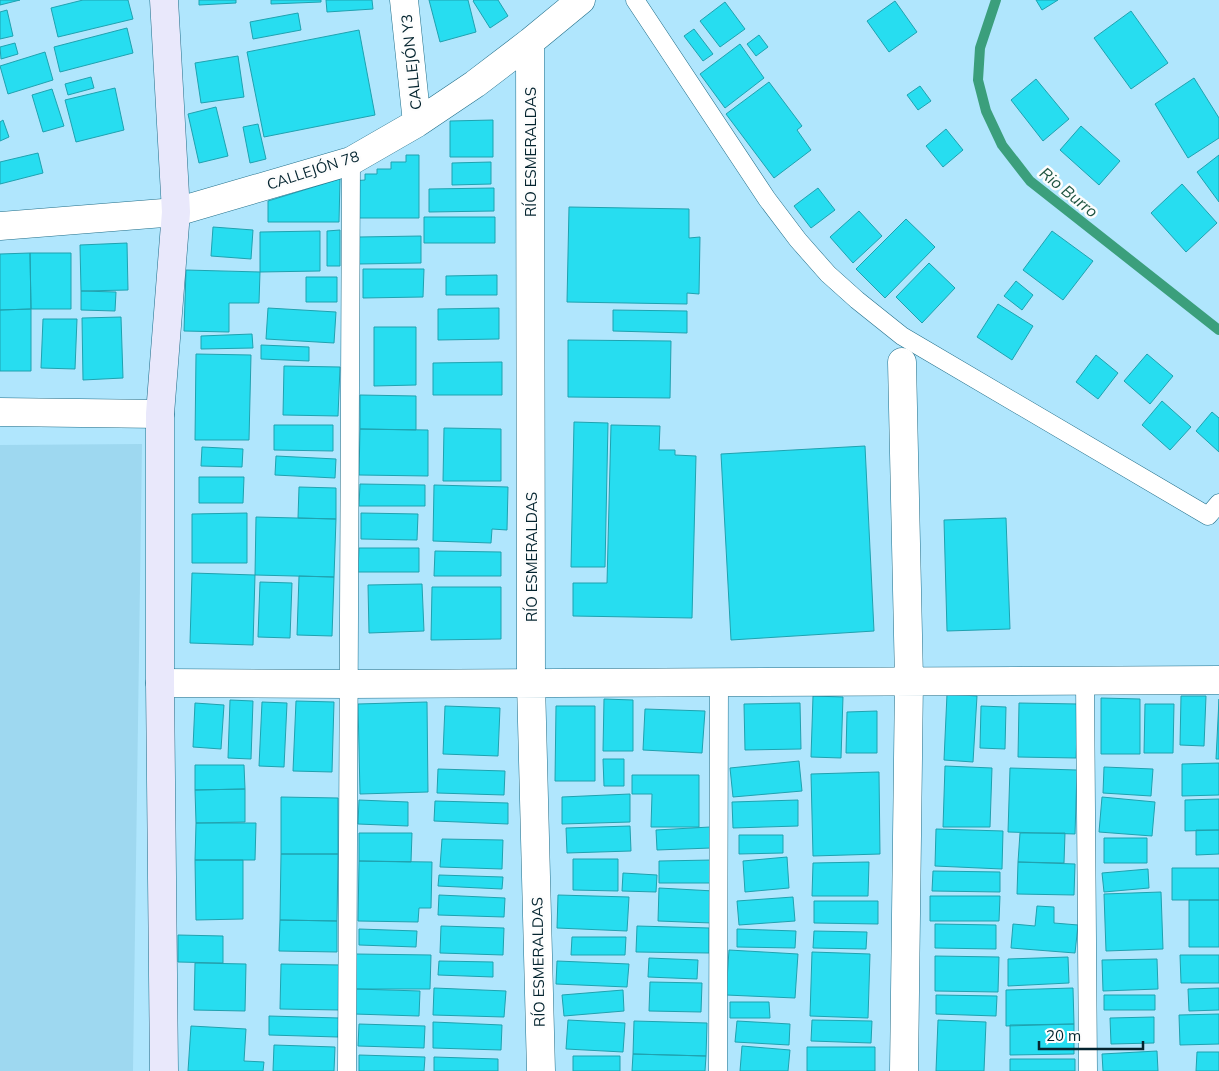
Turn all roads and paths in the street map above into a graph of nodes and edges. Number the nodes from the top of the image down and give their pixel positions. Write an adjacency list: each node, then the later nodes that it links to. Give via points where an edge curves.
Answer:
1 (164, 0): 8 (street)
2 (404, 0): 6 (street, CALLEJÓN Y3)
3 (581, 0): 5 (street, CALLEJÓN 78)
4 (635, 0): 13 (lane, via 767,199 828,274 857,300 902,336 1208,516)
5 (530, 42): 6 (street, CALLEJÓN 78); 20 (street, RÍO ESMERALDAS)
6 (417, 123): 7 (street, CALLEJÓN 78)
7 (351, 161): 8 (street, CALLEJÓN 78); 19 (lane)
8 (176, 212): 9 (street, CALLEJÓN 78); 12 (street)
9 (0, 226)
10 (902, 362): 14 (street)
11 (0, 412): 12 (street)
12 (160, 414): 18 (street)
13 (1219, 503)
14 (909, 680): 16 (street); 17 (street); 25 (street)
15 (1219, 680): 17 (street)
16 (719, 681): 20 (street); 24 (lane)
17 (1085, 681): 26 (lane)
18 (160, 683): 19 (street); 21 (street)
19 (347, 684): 20 (street); 22 (lane)
20 (531, 684): 23 (street, RÍO ESMERALDAS)
21 (164, 1071)
22 (347, 1071)
23 (541, 1071)
24 (718, 1071)
25 (904, 1071)
26 (1088, 1071)

